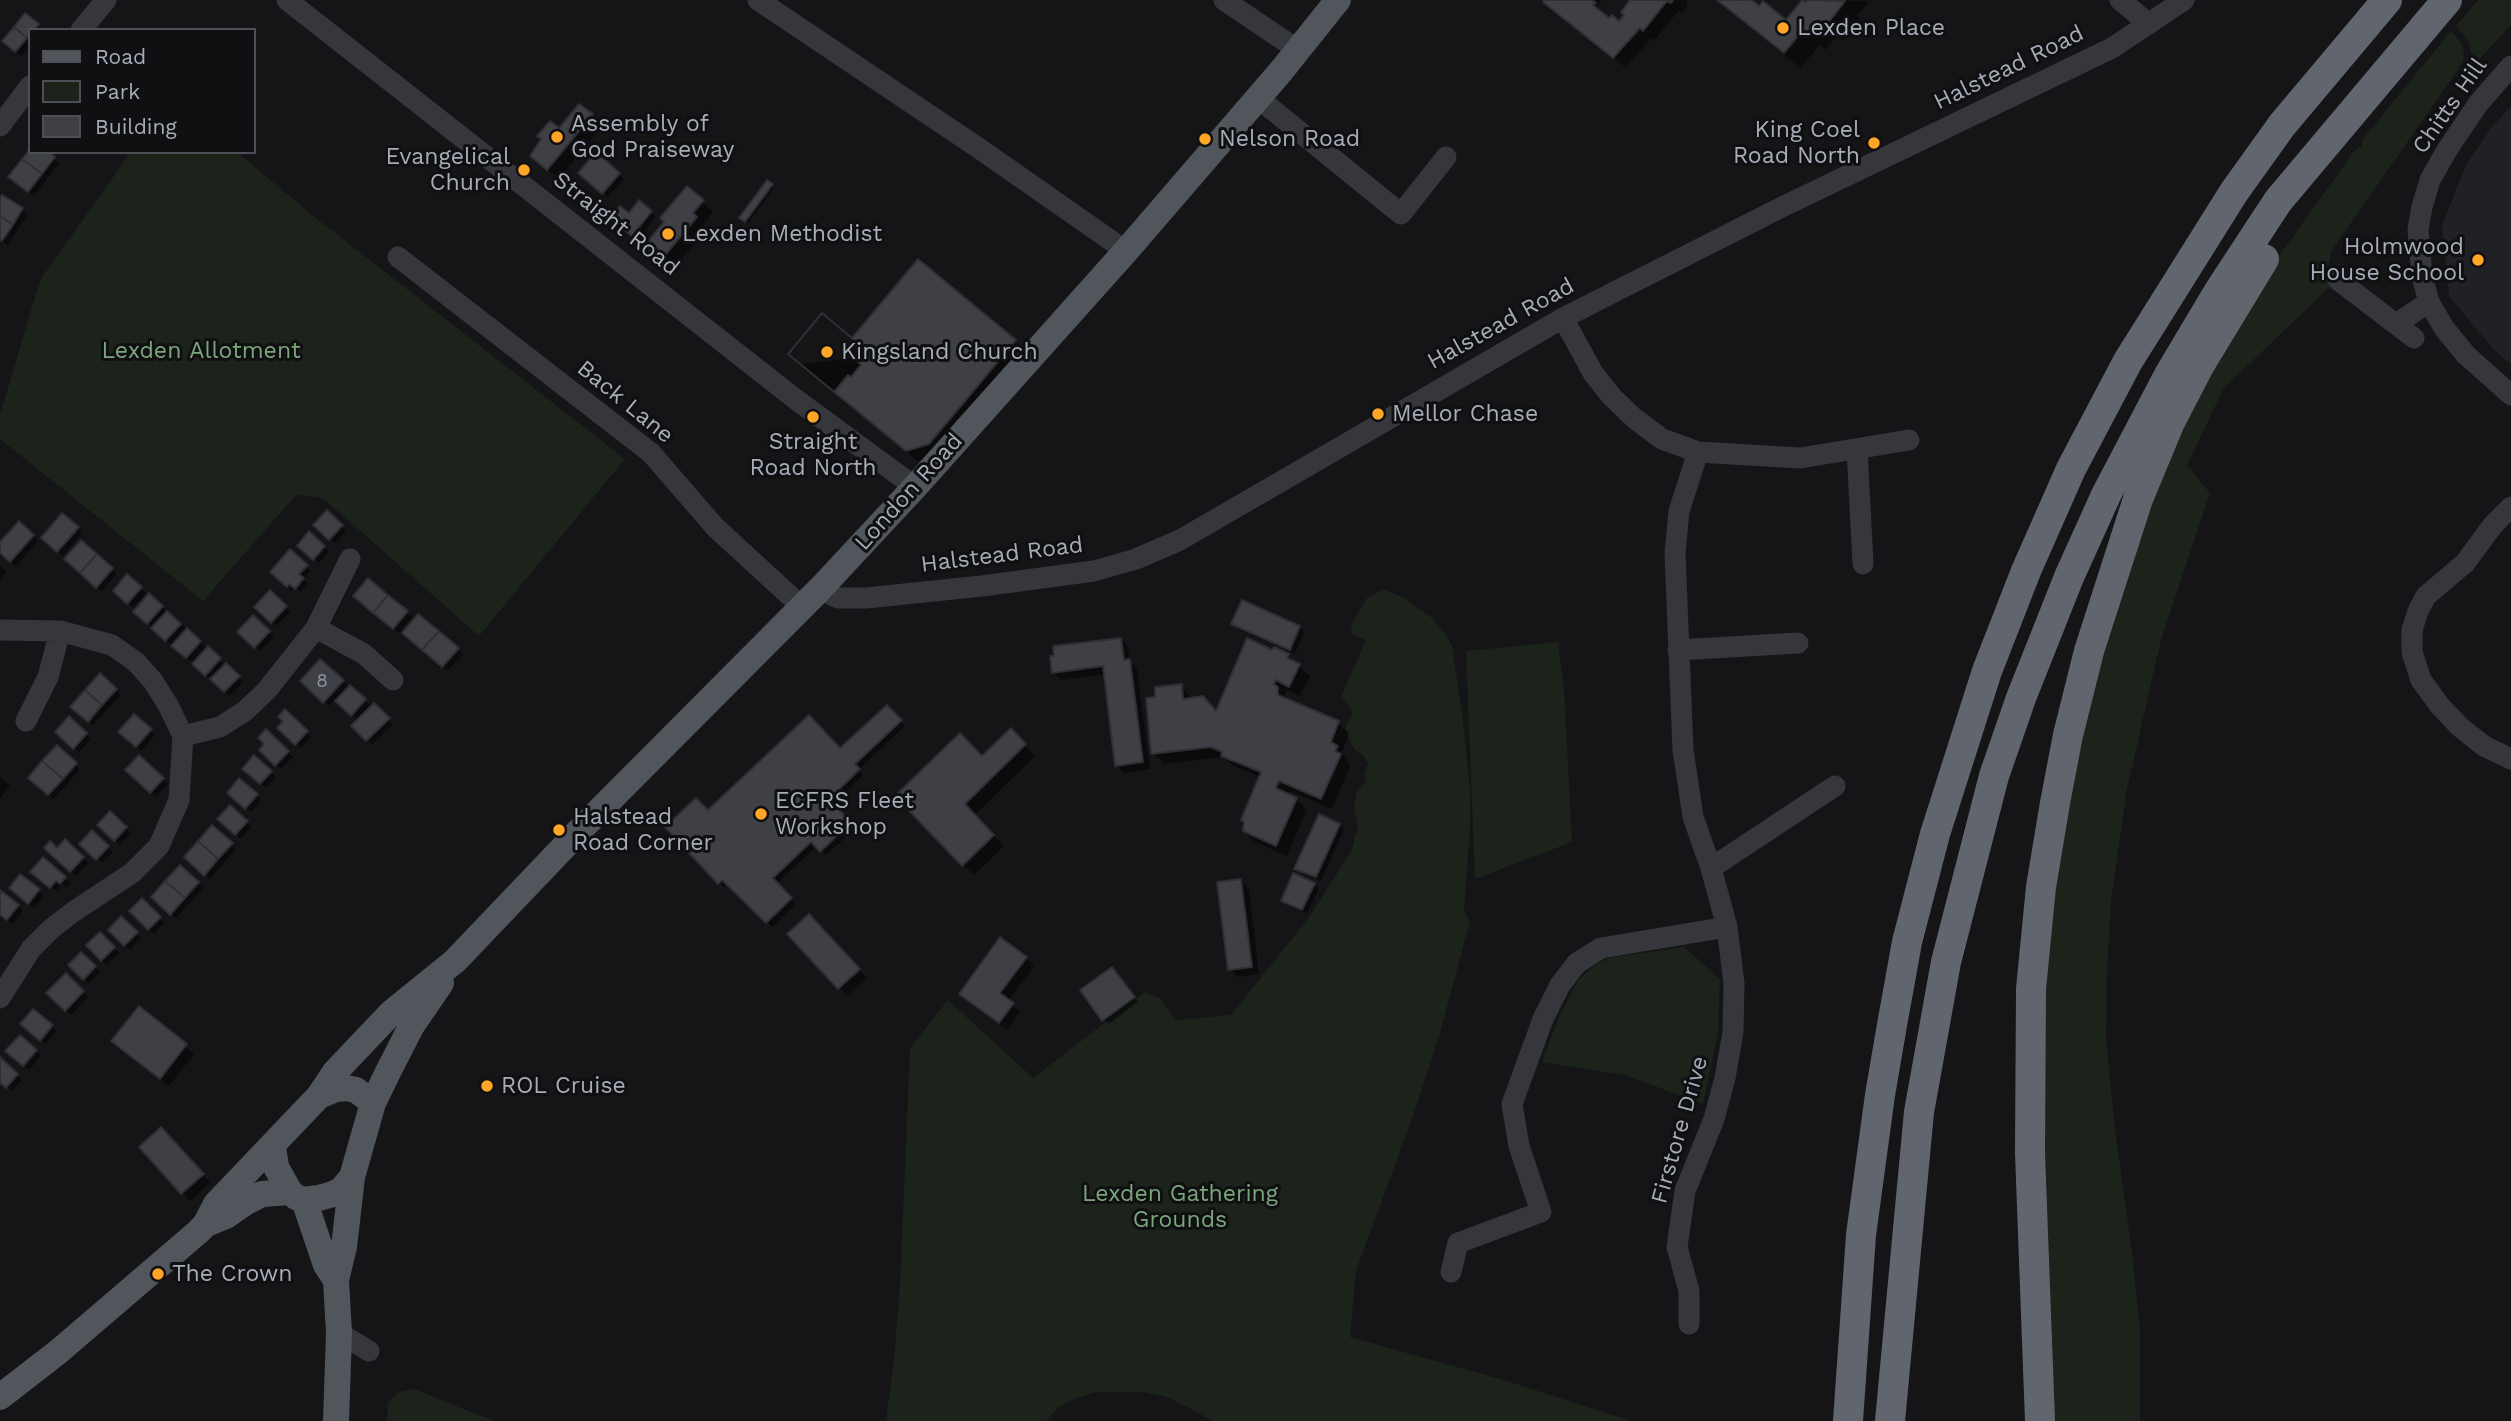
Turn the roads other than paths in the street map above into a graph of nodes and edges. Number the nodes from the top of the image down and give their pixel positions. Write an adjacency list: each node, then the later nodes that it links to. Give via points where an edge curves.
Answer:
1 (106, 0): 11 (street)
2 (287, 0): 30 (street, Straight Road, via 794,398)
3 (758, 0): 19 (street)
4 (1224, 0): 12 (street)
5 (1338, 0): 12 (main road, London Road)
6 (2120, 0): 10 (street)
7 (2184, 0): 10 (street, Halstead Road)
8 (2387, 0): 62 (highway, via 2282,125 2234,192 2128,361 2071,469 1987,671 1935,834 1907,942 1861,1235)
9 (2447, 0): 17 (highway)
10 (2150, 24): 23 (street, Halstead Road, via 2112,48)
11 (83, 28)
12 (1298, 50): 15 (main road, London Road)
13 (2511, 66): 22 (street, Chitts Hill, via 2446,150 2430,180 2418,229)
14 (28, 89): 16 (street)
15 (1258, 98): 18 (street, via 1401,214); 19 (main road, London Road)
16 (0, 127)
17 (2335, 134): 63 (highway, via 2278,201 2169,375 2069,577 1994,776 1945,962 1919,1112); 64 (highway, via 2170,422 2138,499 2102,608 2068,735 2041,887 2031,989 2030,1153)
18 (1446, 157)
19 (1126, 251): 30 (main road, London Road)
20 (398, 257): 34 (street, Back Lane, via 651,453 715,527)
21 (2338, 280): 24 (street)
22 (2429, 302): 24 (street); 26 (street, Chitts Hill, via 2466,355)
23 (1563, 318): 29 (street, via 1593,373 1633,418 1662,439); 34 (street, Halstead Road, via 1180,540 1136,559 1094,571 879,596)
24 (2396, 324): 25 (street)
25 (2414, 338)
26 (2511, 395)
27 (1909, 440): 28 (street)
28 (1857, 449): 29 (street, via 1800,458); 33 (street)
29 (1698, 452): 39 (street, Firstore Drive, via 1679,511 1675,553)
30 (915, 487): 34 (main road, London Road)
31 (2511, 508): 43 (street, via 2465,564 2426,596 2412,630 2412,652 2421,680 2440,706 2484,746)
32 (350, 559): 35 (street)
33 (1863, 564)
34 (811, 598): 47 (main road, London Road)
35 (316, 628): 40 (street, via 364,654); 42 (street, via 245,711 220,727)
36 (0, 630): 37 (street)
37 (60, 631): 41 (street, via 48,677); 42 (street, via 112,645 136,662 153,681)
38 (1798, 643): 39 (street)
39 (1678, 650): 45 (street, Firstore Drive, via 1687,784)
40 (393, 680)
41 (26, 721)
42 (183, 736): 48 (street, via 179,800 159,846 132,873 51,929 31,948)
43 (2511, 759)
44 (1835, 786): 45 (street)
45 (1711, 868): 46 (street, Firstore Drive)
46 (1727, 927): 55 (street, via 1601,948 1577,963 1542,1019 1512,1104 1519,1146 1541,1212 1458,1243); 57 (street, Firstore Drive, via 1734,983 1731,1044 1714,1119 1685,1191 1677,1247 1689,1291)
47 (456, 961): 49 (main road, London Road, via 391,1012); 50 (main road, London Road, via 411,1027)
48 (2, 991)
49 (319, 1096): 50 (main road, via 346,1088); 51 (main road)
50 (373, 1103): 52 (main road)
51 (273, 1147): 53 (main road, via 276,1167); 54 (main road, via 216,1204)
52 (352, 1177): 53 (main road, via 333,1194); 56 (main road)
53 (297, 1196): 54 (main road, via 262,1194); 56 (main road)
54 (205, 1225): 60 (main road)
55 (1451, 1272)
56 (336, 1280): 58 (main road)
57 (1689, 1324)
58 (339, 1333): 59 (street); 61 (main road)
59 (369, 1351)
60 (0, 1397)
61 (336, 1421)
62 (1848, 1421)
63 (1890, 1421)
64 (2040, 1421)

